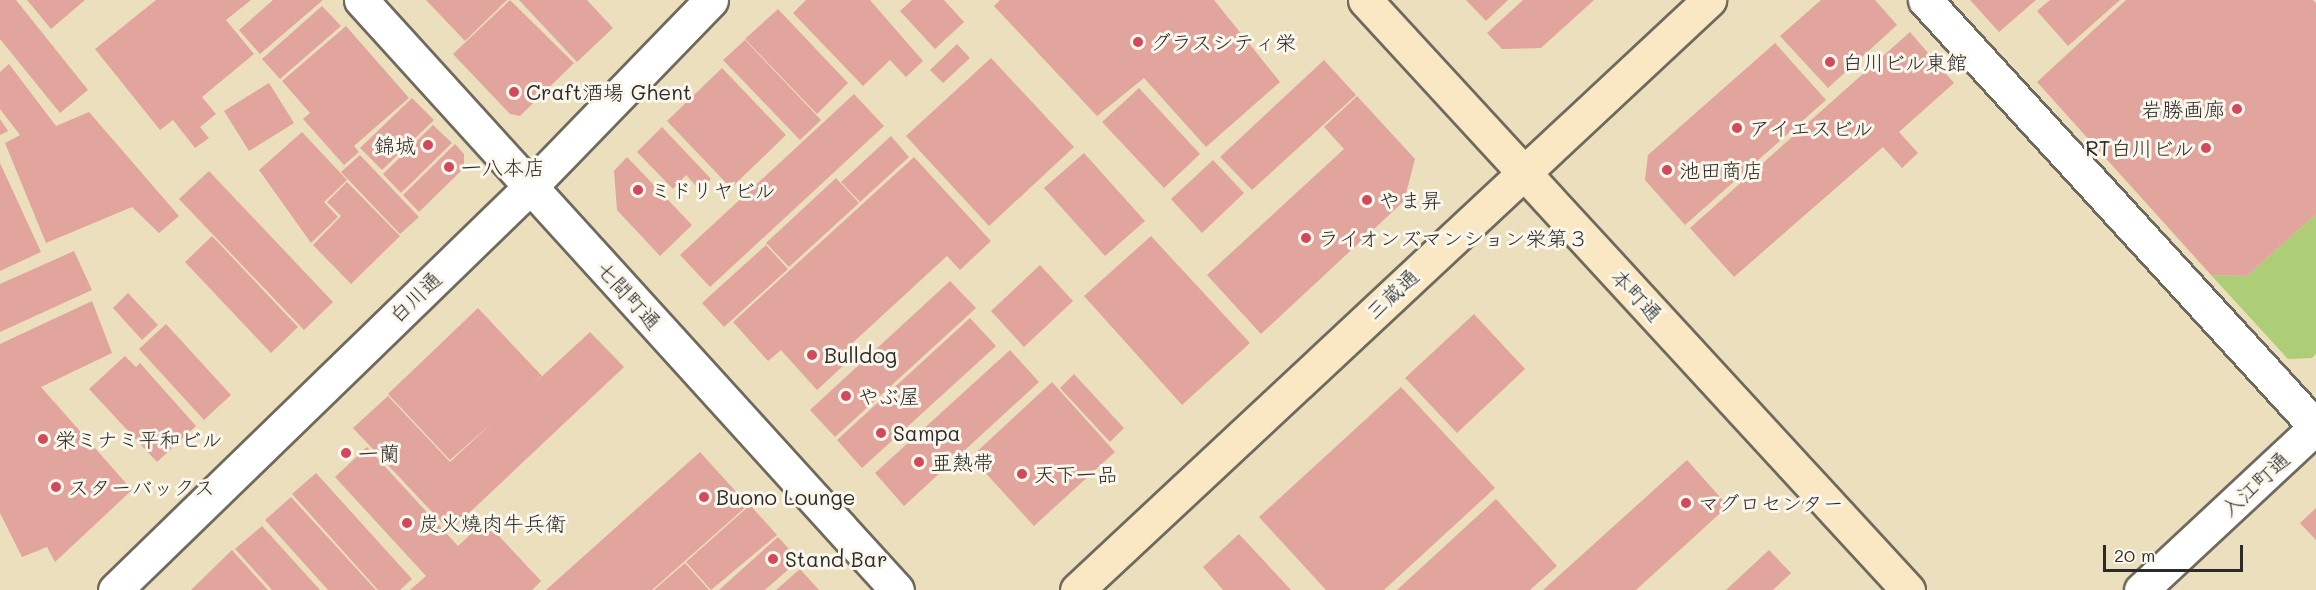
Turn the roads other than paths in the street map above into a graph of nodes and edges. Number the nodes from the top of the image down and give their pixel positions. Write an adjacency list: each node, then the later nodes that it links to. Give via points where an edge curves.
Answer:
1 (361, 0): 7 (street, 七間町通)
2 (711, 0): 7 (street, 白川通)
3 (1365, 0): 6 (street, 本町通)
4 (1708, 0): 6 (street, 三蔵通)
5 (1924, 0): 8 (street)
6 (1523, 171): 11 (street, 三蔵通); 12 (street, 本町通)
7 (530, 187): 9 (street, 白川通); 10 (street, 七間町通)
8 (2316, 427): 13 (street, 入江町通)
9 (115, 590)
10 (897, 590)
11 (1077, 590)
12 (1908, 590)
13 (2141, 590)

